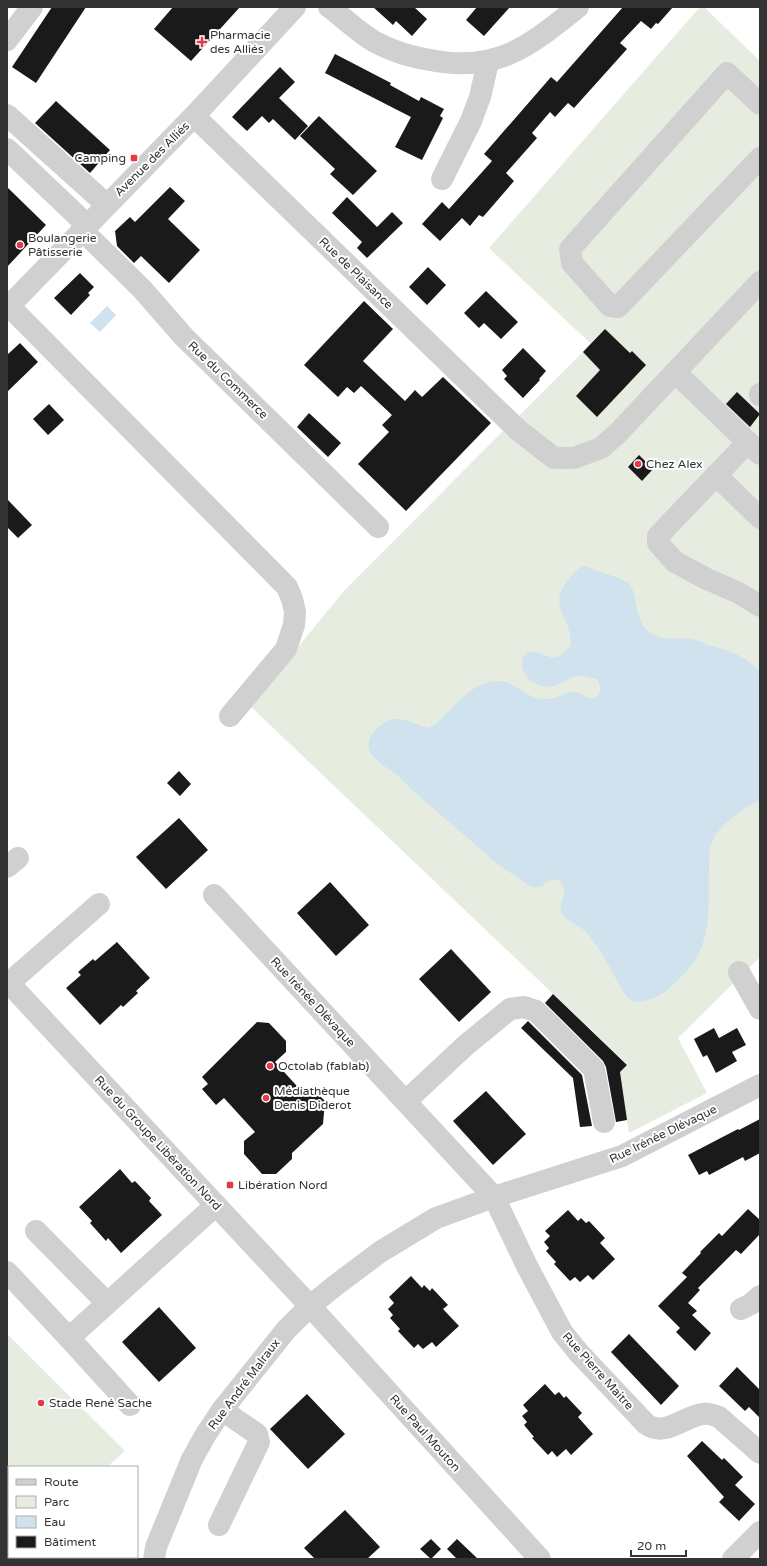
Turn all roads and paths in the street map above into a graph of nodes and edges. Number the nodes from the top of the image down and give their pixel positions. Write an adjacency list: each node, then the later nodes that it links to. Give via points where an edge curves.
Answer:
1 (32, 7): 5 (street)
2 (295, 7): 9 (street, Avenue des Alliés)
3 (329, 7): 6 (street, via 374,41 415,58 461,65)
4 (578, 7): 6 (street, via 544,34 508,55)
5 (7, 40)
6 (488, 62): 12 (street, via 480,97 471,121)
7 (760, 104): 11 (street, via 727,73 570,249 572,263 610,306 618,307)
8 (7, 114): 13 (street)
9 (194, 116): 13 (street, Avenue des Alliés); 17 (street, Rue de Plaisance, via 518,430 554,458 574,458 601,448)
10 (7, 149): 14 (street, Rue du Commerce)
11 (760, 158)
12 (442, 179)
13 (107, 205): 14 (street, Avenue des Alliés)
14 (85, 227): 16 (street, Avenue des Alliés); 21 (street, Rue du Commerce, via 184,337)
15 (760, 282): 17 (street, Rue de Plaisance)
16 (8, 307): 23 (street, via 287,587 295,612 294,625 286,649)
17 (675, 372): 18 (street)
18 (754, 448): 19 (street)
19 (716, 475): 20 (street); 22 (street, via 658,536 658,543 676,562)
20 (760, 518)
21 (378, 527)
22 (760, 606)
23 (230, 716)
24 (214, 895): 30 (street, Rue Irénée Dlévaque)
25 (99, 904): 27 (street)
26 (739, 972): 28 (street)
27 (8, 982): 33 (street, Rue du Groupe Libération Nord)
28 (760, 1009)
29 (760, 1085): 32 (street, Rue Irénée Dlévaque, via 622,1156)
30 (406, 1101): 31 (street, via 466,1045 510,1009 524,1007 536,1011 594,1069); 32 (street, Rue Irénée Dlévaque)
31 (604, 1122)
32 (494, 1197): 38 (street, Rue Irénée Dlévaque, via 436,1218 380,1252); 43 (street, Rue Pierre Maitre, via 562,1332 646,1424 652,1428 665,1429 703,1414 711,1414 719,1417)
33 (216, 1205): 37 (street); 38 (street, Rue du Groupe Libération Nord)
34 (36, 1231): 37 (street)
35 (7, 1272): 40 (street)
36 (760, 1296): 39 (street)
37 (107, 1303): 40 (street)
38 (310, 1306): 42 (street, Rue André Malraux, via 286,1330); 47 (street, Rue Paul Mouton)
39 (741, 1309)
40 (69, 1338): 41 (street)
41 (130, 1405)
42 (222, 1410): 44 (street, via 257,1434 259,1442); 46 (street, Rue André Malraux, via 192,1460 156,1547)
43 (760, 1453)
44 (220, 1525)
45 (760, 1532): 48 (street)
46 (154, 1559)
47 (540, 1559)
48 (733, 1559)

